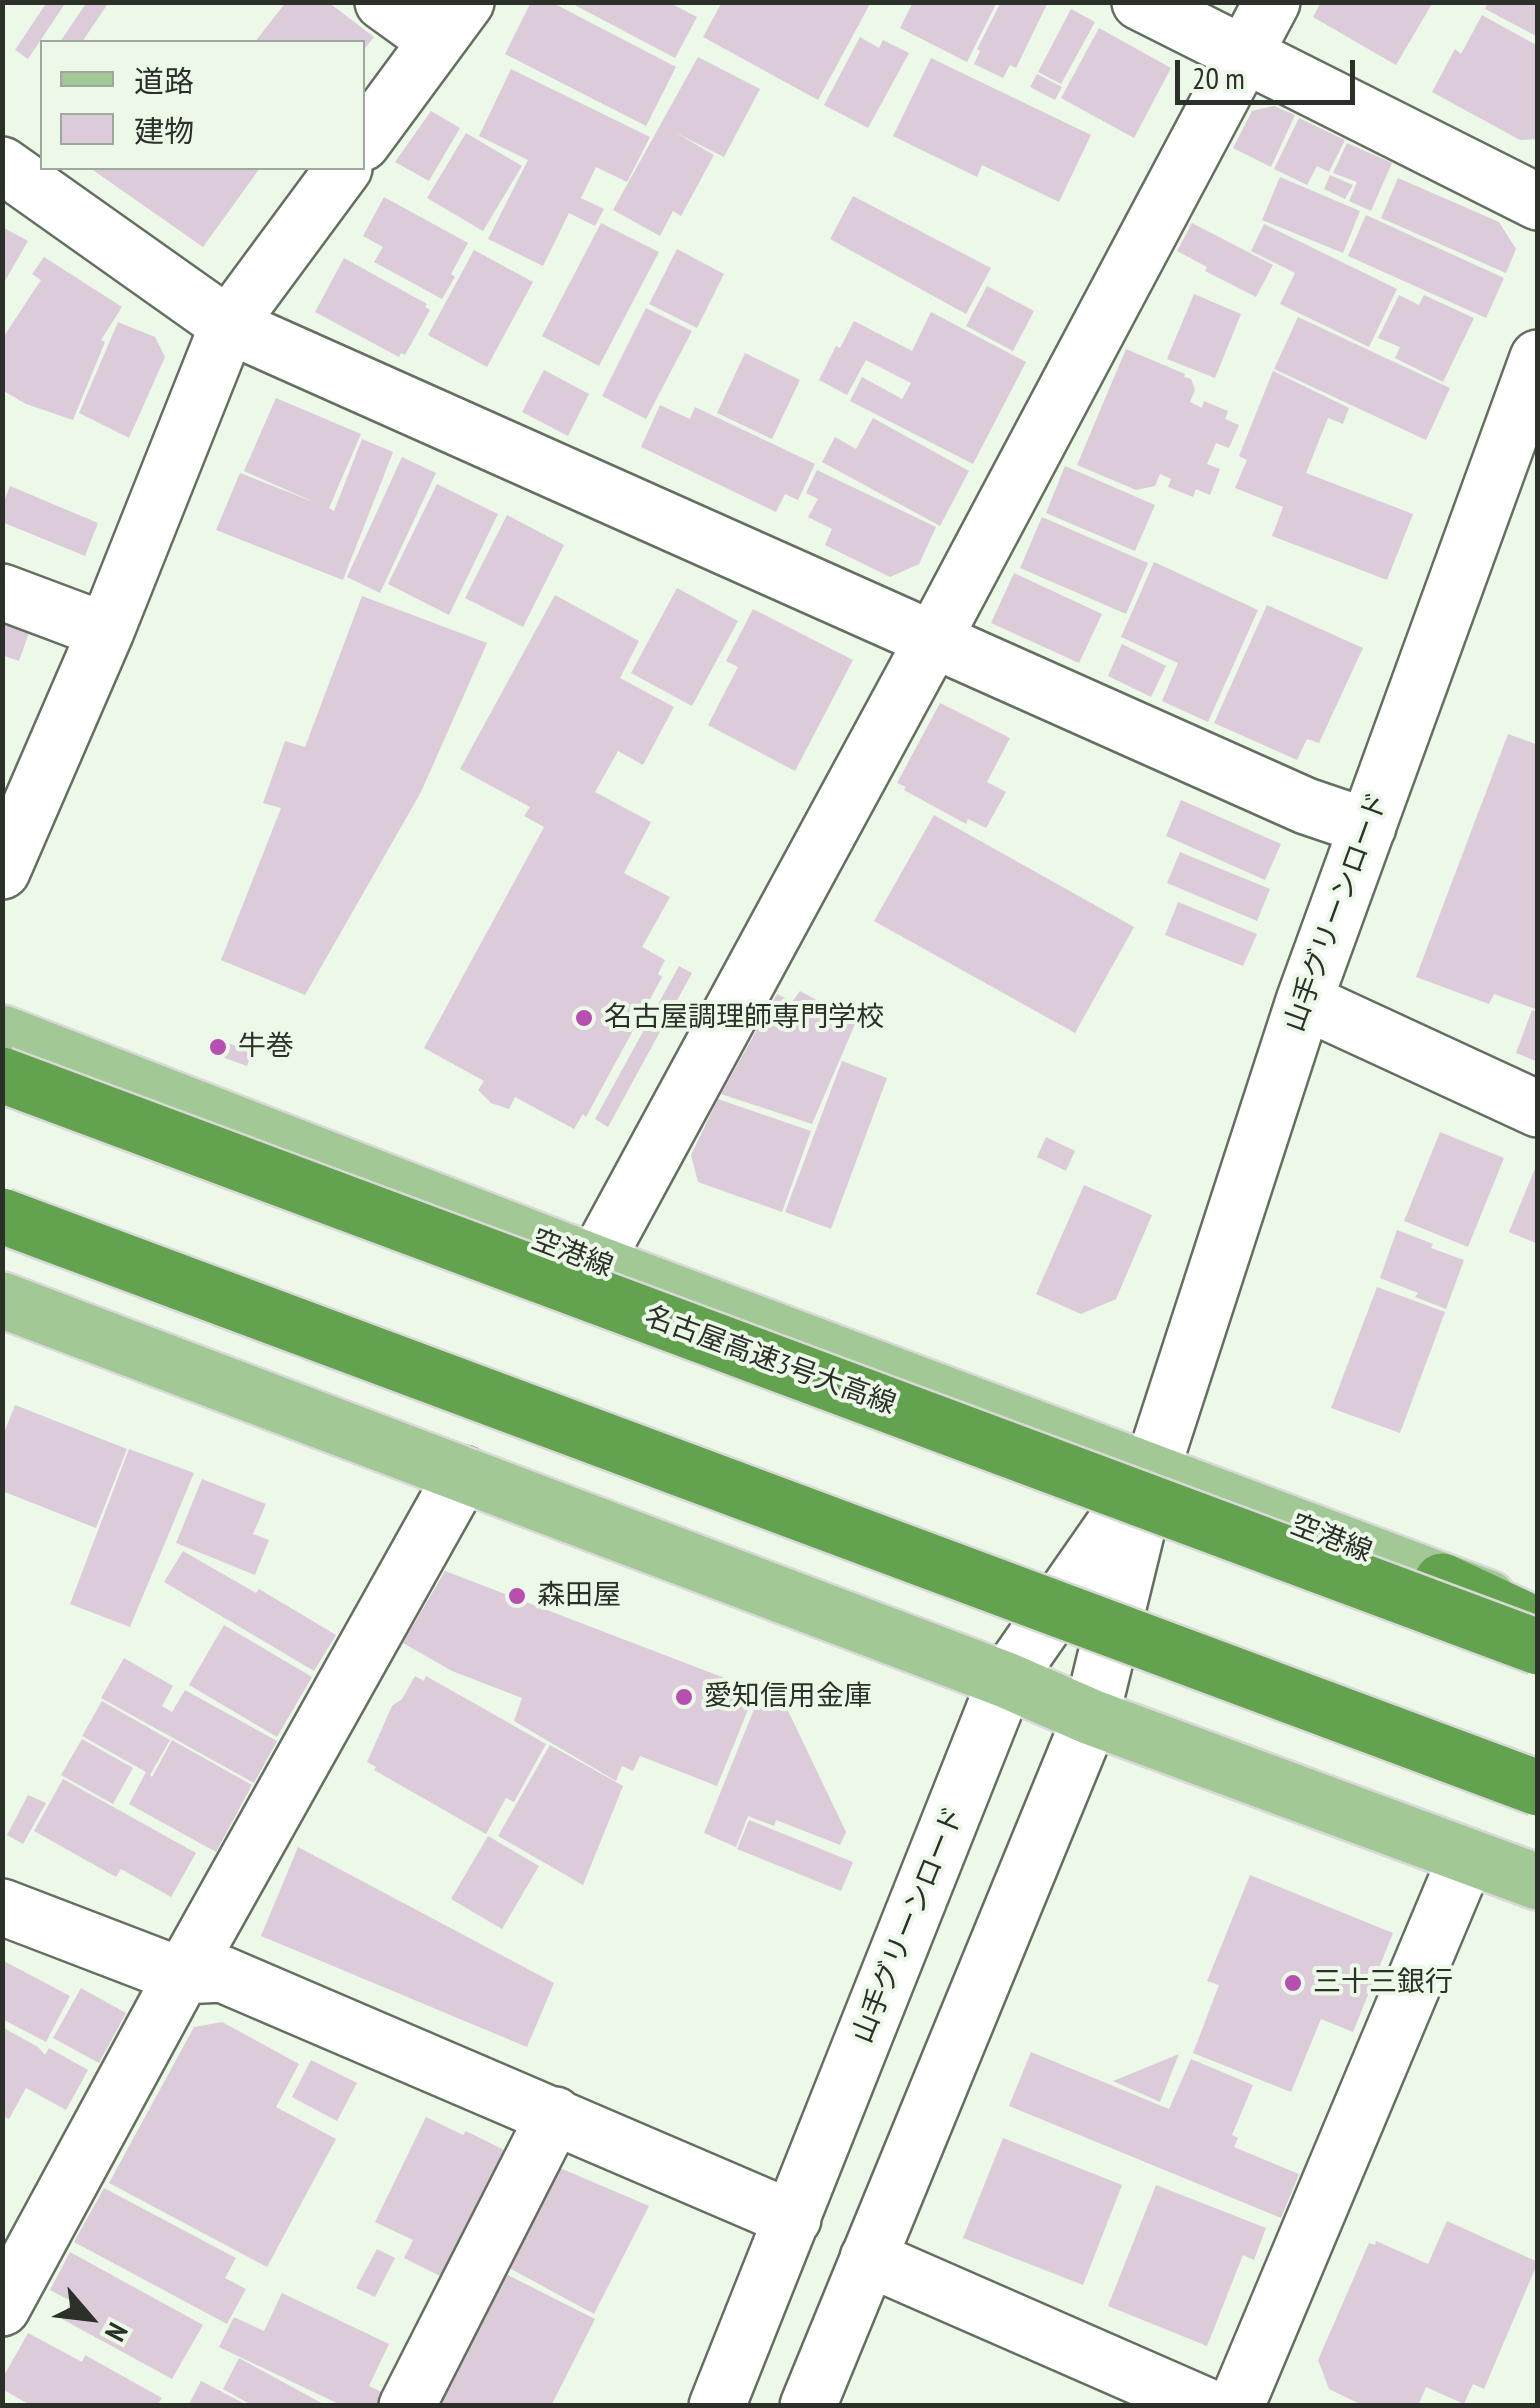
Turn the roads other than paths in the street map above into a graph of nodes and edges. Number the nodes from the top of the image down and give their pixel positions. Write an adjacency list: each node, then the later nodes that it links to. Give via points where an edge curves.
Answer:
1 (383, 2): 4 (street)
2 (1140, 2): 5 (street)
3 (1272, 2): 5 (street)
4 (452, 22): 6 (street)
5 (1243, 55): 9 (street); 14 (street)
6 (365, 139)
7 (2, 165): 10 (street)
8 (343, 170): 10 (street)
9 (1538, 202)
10 (228, 325): 13 (street); 14 (street)
11 (1538, 358): 15 (street, 山手グリーンロード)
12 (2, 592): 13 (street)
13 (106, 631): 16 (street)
14 (934, 638): 15 (street, via 1306,806); 22 (street)
15 (1368, 827): 17 (street, 山手グリーンロード)
16 (2, 871)
17 (1304, 1001): 20 (street); 24 (street, 山手グリーンロード)
18 (2, 1033): 22 (main road, 空港線)
19 (2, 1075): 29 (highway, 名古屋高速3号大高線, bridge)
20 (1538, 1110)
21 (12, 1216): 32 (highway, bridge)
22 (595, 1262): 24 (main road, 空港線)
23 (2, 1300): 25 (main road)
24 (1151, 1472): 26 (main road, 空港線); 30 (street, 山手グリーンロード); 31 (street, 山手グリーンロード)
25 (463, 1474): 30 (main road); 36 (street)
26 (1442, 1581): 27 (main road, 空港線); 28 (highway)
27 (1538, 1617)
28 (1538, 1626)
29 (1538, 1647)
30 (1006, 1680): 31 (main road); 38 (street, 山手グリーンロード)
31 (1091, 1716): 33 (main road); 39 (street, 山手グリーンロード)
32 (1538, 1788)
33 (1466, 1856): 34 (main road); 45 (street)
34 (1538, 1882)
35 (2, 1908): 36 (street)
36 (182, 1976): 37 (street, via 222,1974); 40 (street)
37 (555, 2115): 38 (street); 41 (street)
38 (793, 2219): 42 (street, 山手グリーンロード)
39 (868, 2258): 43 (street, 山手グリーンロード); 44 (street)
40 (2, 2308)
41 (406, 2406)
42 (717, 2406)
43 (808, 2406)
44 (1206, 2406)
45 (1236, 2406)

